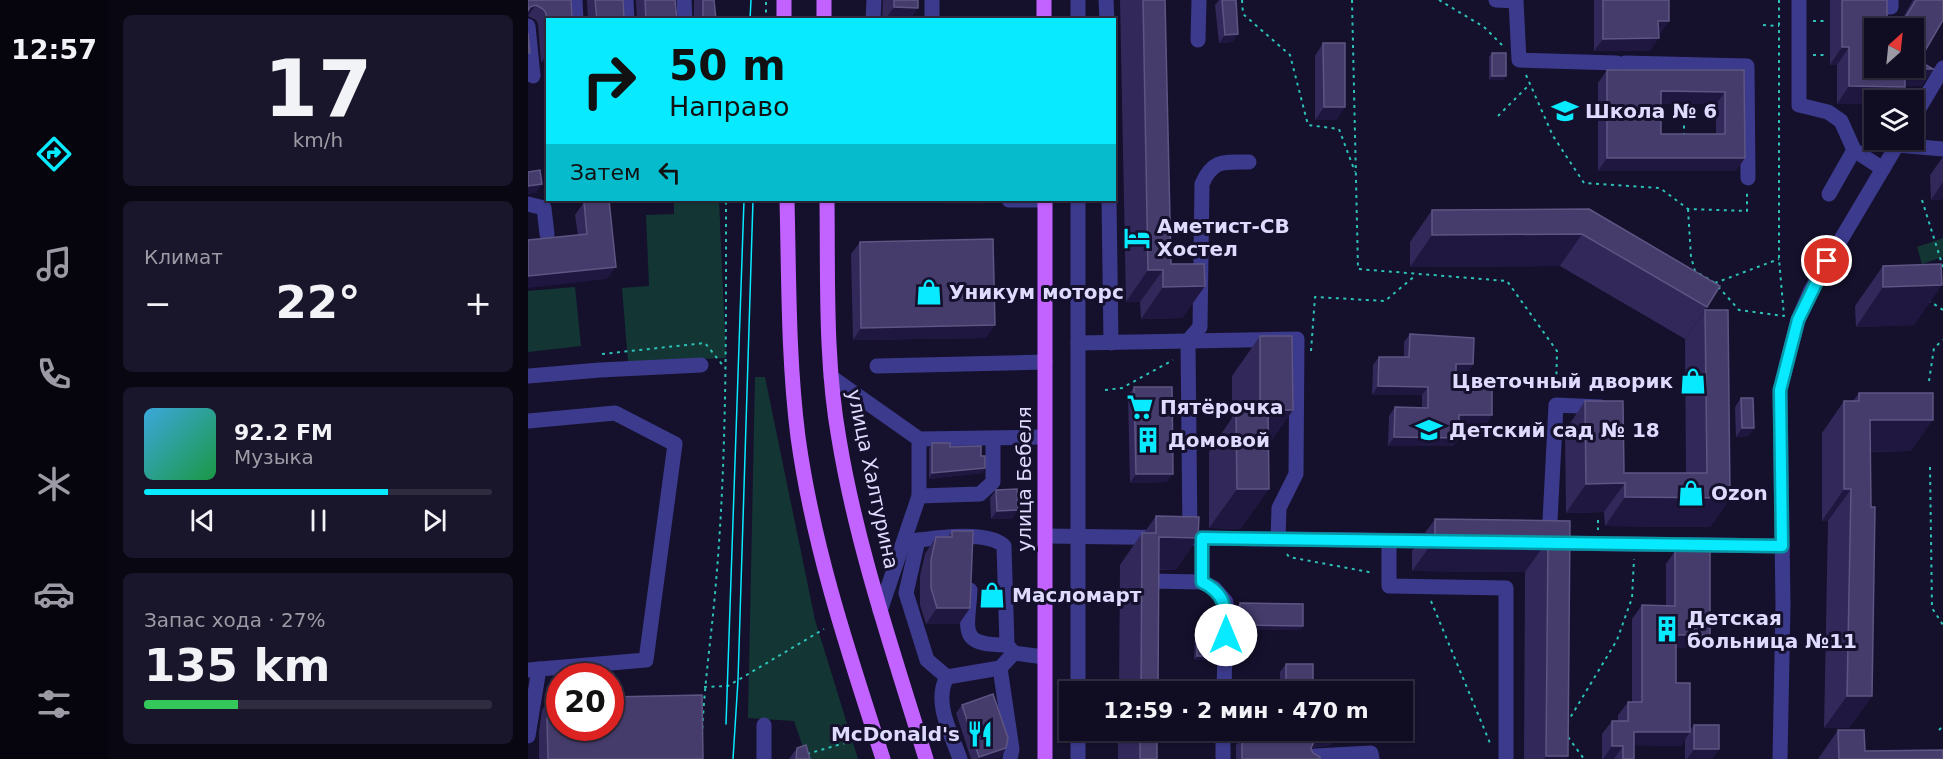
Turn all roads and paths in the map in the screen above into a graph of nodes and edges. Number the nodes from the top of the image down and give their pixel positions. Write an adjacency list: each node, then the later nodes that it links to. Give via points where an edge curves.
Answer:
1 (575, 0): 19 (street)
2 (626, 0): 20 (street)
3 (684, 0): 21 (street)
4 (766, 0): 22 (path)
5 (784, 0): 23 (main road)
6 (824, 0): 24 (main road)
7 (874, 0): 25 (street)
8 (932, 0): 26 (street)
9 (1044, 0): 27 (main road)
10 (1078, 0): 28 (street)
11 (1106, 0): 29 (street)
12 (1199, 0): 35 (street)
13 (1242, 0): 52 (path, via 1243,14 1290,56 1308,124 1339,129)
14 (1352, 0): 52 (path)
15 (1438, 0): 38 (path, via 1484,27)
16 (1496, 0): 38 (street, via 1516,1)
17 (1779, 0): 34 (path)
18 (1799, 0): 47 (street, via 1799,105 1828,112 1841,121)
19 (576, 18)
20 (627, 18)
21 (685, 18)
22 (765, 18)
23 (784, 18)
24 (824, 18)
25 (873, 18)
26 (932, 18)
27 (1044, 18)
28 (1078, 18)
29 (1107, 18)
30 (1813, 21): 31 (path)
31 (1828, 21)
32 (1763, 25): 34 (path)
33 (528, 26): 40 (street)
34 (1779, 26): 65 (path)
35 (1198, 40)
36 (1813, 55): 37 (path)
37 (1827, 55)
38 (1519, 60): 41 (path); 53 (street, via 1747,66)
39 (1943, 68): 43 (street)
40 (536, 76)
41 (1530, 84): 44 (path); 63 (path, via 1553,136 1584,183 1660,188)
42 (1684, 93): 45 (path)
43 (1924, 100)
44 (1498, 116)
45 (1684, 146)
46 (1924, 147): 49 (street)
47 (1854, 150): 51 (street); 54 (street)
48 (1894, 150): 51 (street)
49 (1943, 150)
50 (1250, 162): 72 (street, via 1216,164 1209,168 1202,184 1200,327)
51 (1883, 169): 97 (street, via 1827,261 1798,320 1780,390)
52 (1356, 174): 81 (path, via 1358,269 1507,281 1557,351)
53 (1748, 178): 63 (path, via 1747,211)
54 (1829, 194)
55 (1922, 200): 66 (path)
56 (726, 201): 113 (path, via 726,370 716,582)
57 (788, 201): 128 (main road, via 791,355 798,437 840,626)
58 (827, 201): 79 (main road, улица Халтурина)
59 (1045, 201): 75 (main road, улица Бебеля)
60 (1078, 201): 73 (street)
61 (1109, 201): 74 (street)
62 (528, 204): 64 (street, via 544,208)
63 (1688, 209): 67 (path, via 1695,271)
64 (547, 234)
65 (1779, 259): 67 (path); 67 (path, via 1784,316 1739,310)
66 (1943, 267)
67 (1715, 283): 68 (path)
68 (1705, 285)
69 (1927, 299): 70 (path)
70 (1943, 310)
71 (1943, 340): 80 (path, via 1934,348)
72 (1188, 341): 74 (street); 91 (street); 92 (street, via 1297,339 1296,474 1279,508)
73 (1078, 343): 74 (street); 90 (street)
74 (1111, 343)
75 (1045, 362): 77 (street); 84 (main road, улица Бебеля)
76 (701, 365): 78 (street)
77 (877, 366)
78 (528, 376)
79 (831, 377): 85 (street); 103 (main road, улица Халтурина, via 855,520)
80 (1929, 381)
81 (1556, 405): 82 (street, via 1612,408); 96 (street, via 1543,543)
82 (1612, 419)
83 (528, 422): 109 (street, via 615,413 675,444 646,660)
84 (1044, 437): 86 (street); 89 (main road, улица Бебеля)
85 (919, 439): 86 (street); 88 (street)
86 (993, 439): 88 (street, via 993,482 980,494)
87 (1930, 467): 104 (path, via 1932,608)
88 (918, 496): 93 (street)
89 (1045, 536): 90 (street); 107 (main road, улица Бебеля)
90 (1076, 536): 91 (street); 111 (street)
91 (1196, 538): 92 (street); 100 (street)
92 (1278, 539): 94 (street); 99 (path, via 1289,557)
93 (912, 541): 103 (street); 106 (street, via 972,544 995,540 1004,546); 110 (street, via 906,593 927,660)
94 (1389, 541): 95 (street); 99 (street)
95 (1457, 542)
96 (1634, 544): 97 (street); 117 (path, via 1632,598 1617,640)
97 (1782, 546): 138 (street)
98 (971, 573): 106 (street, via 968,631 972,640)
99 (1389, 576): 101 (street, via 1389,586)
100 (1202, 582): 102 (street, via 1149,581); 112 (street, via 1214,588 1226,602)
101 (1425, 587): 124 (path); 136 (street, via 1506,588)
102 (1149, 603)
103 (880, 611): 129 (main road, улица Халтурина)
104 (1943, 625)
105 (824, 629): 113 (path, via 728,686)
106 (1010, 649): 107 (street); 108 (street)
107 (1044, 657): 132 (main road, улица Бебеля)
108 (1000, 669): 110 (street); 131 (street, via 1012,749)
109 (534, 670): 119 (street)
110 (947, 677): 130 (street, via 940,700)
111 (1078, 681)
112 (1224, 681)
113 (704, 687): 123 (path)
114 (1563, 718): 117 (path)
115 (764, 725): 127 (street)
116 (1943, 726): 118 (path)
117 (1563, 730): 137 (path)
118 (1939, 730)
119 (528, 736)
120 (862, 737): 125 (path)
121 (1078, 741): 133 (street)
122 (1224, 741): 134 (street)
123 (702, 747)
124 (1493, 748)
125 (801, 756)
126 (1315, 756): 135 (street, via 1371,753)
127 (764, 759)
128 (883, 759)
129 (926, 759)
130 (960, 759)
131 (1010, 759)
132 (1045, 759)
133 (1078, 759)
134 (1223, 759)
135 (1372, 759)
136 (1506, 759)
137 (1584, 759)
138 (1780, 759)

